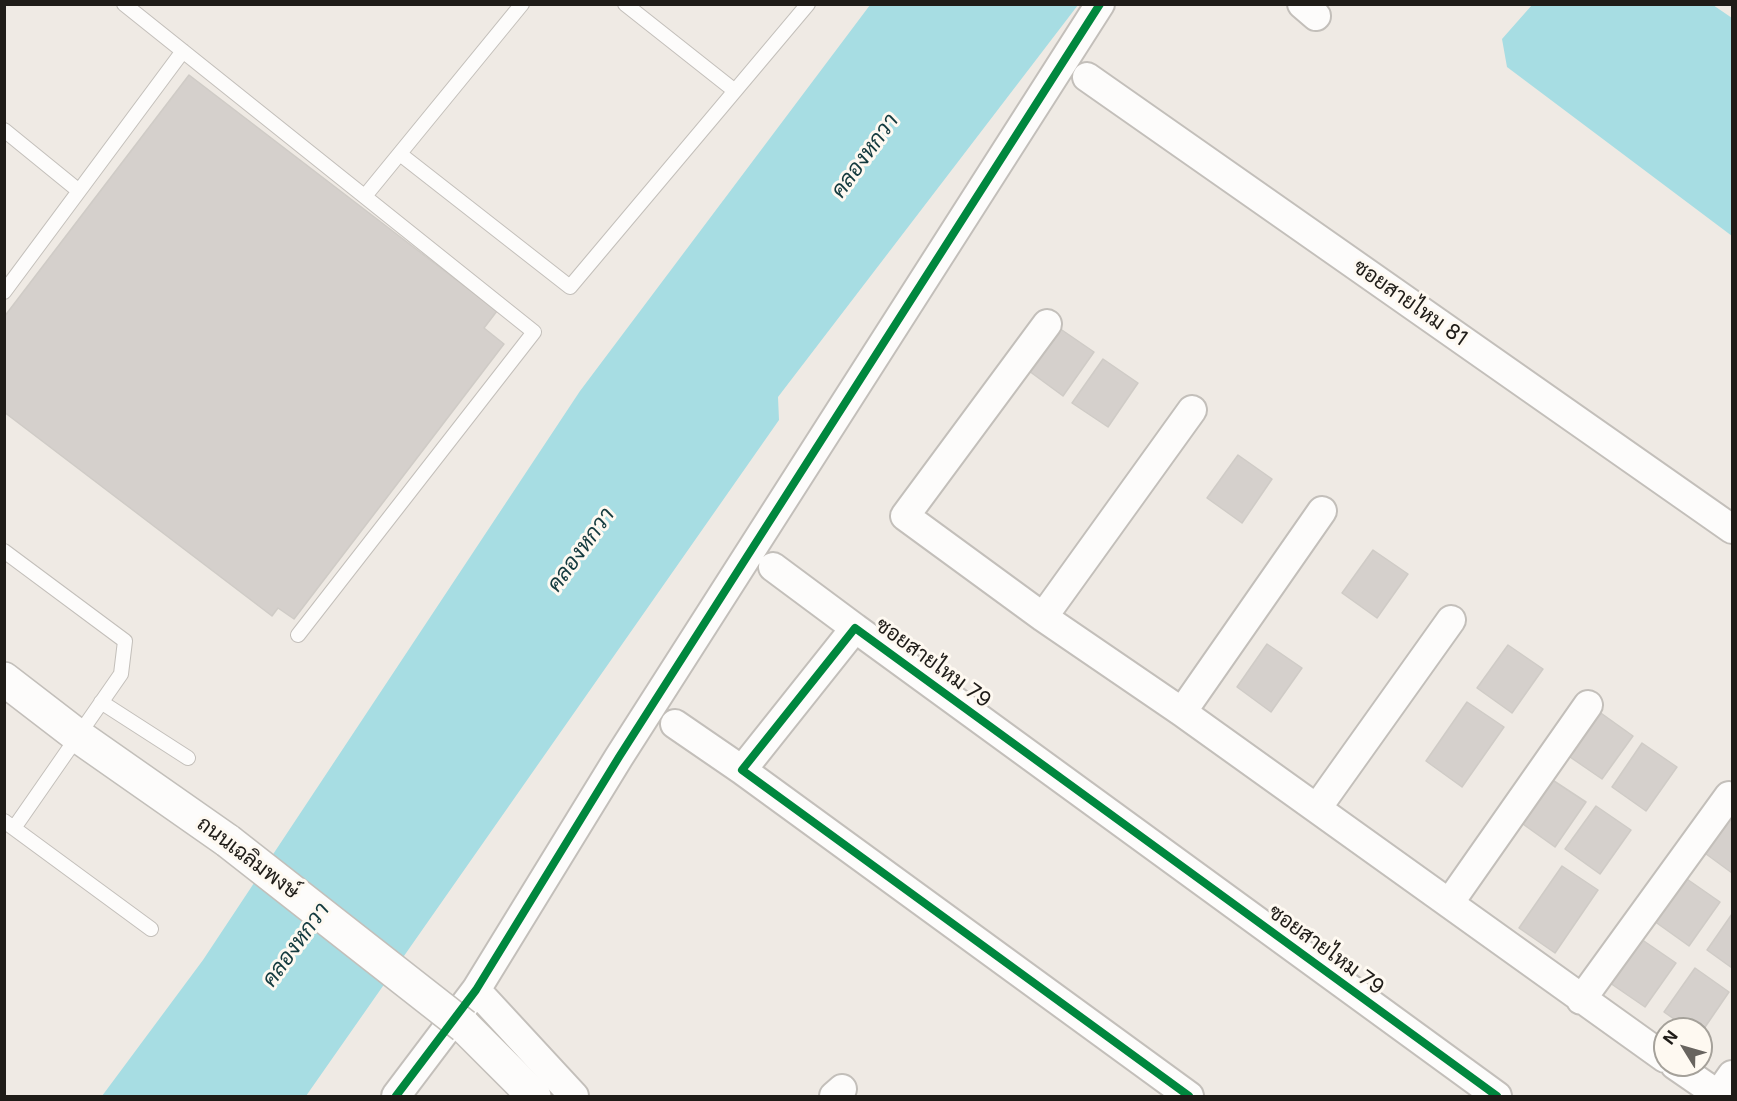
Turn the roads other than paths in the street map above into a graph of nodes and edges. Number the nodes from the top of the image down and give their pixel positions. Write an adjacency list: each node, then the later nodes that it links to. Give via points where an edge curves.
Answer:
1 (124, 4): 6 (lane)
2 (522, 4): 10 (lane)
3 (625, 4): 8 (lane)
4 (808, 4): 8 (lane)
5 (1100, 4): 37 (street, via 619,757)
6 (183, 51): 11 (lane); 12 (lane)
7 (1087, 77): 17 (street, ซอยสายไหม 81)
8 (735, 91): 10 (lane, via 570,287)
9 (4, 129): 11 (lane)
10 (400, 154): 12 (lane)
11 (79, 191): 13 (lane)
12 (365, 196): 23 (lane, via 534,332)
13 (4, 292)
14 (1047, 324): 20 (street, via 905,516)
15 (1192, 410): 20 (street)
16 (1322, 511): 27 (street)
17 (1732, 529)
18 (4, 551): 25 (lane, via 125,641 121,674)
19 (772, 567): 22 (street)
20 (1043, 617): 27 (street)
21 (1451, 620): 33 (street)
22 (855, 628): 31 (street, ซอยสายไหม 79); 46 (street, ซอยสายไหม 79)
23 (298, 635)
24 (4, 680): 29 (main road, ถนนเฉลิมพงษ์)
25 (101, 702): 29 (lane); 30 (lane)
26 (1588, 705): 35 (street)
27 (1182, 712): 33 (street)
28 (675, 724): 31 (street)
29 (78, 736): 34 (lane); 43 (main road, ถนนเฉลิมพงษ์, bridge, via 228,841 464,1026)
30 (188, 758)
31 (742, 770): 45 (street)
32 (1729, 795): 38 (street)
33 (1317, 808): 35 (street)
34 (9, 824): 36 (lane)
35 (1450, 902): 38 (street)
36 (151, 929)
37 (476, 990): 42 (street); 44 (street)
38 (1581, 1000): 39 (street)
39 (1653, 1050)
40 (1700, 1077): 41 (street)
41 (1724, 1089)
42 (406, 1093)
43 (534, 1096)
44 (574, 1096)
45 (1189, 1096)
46 (1497, 1096)

